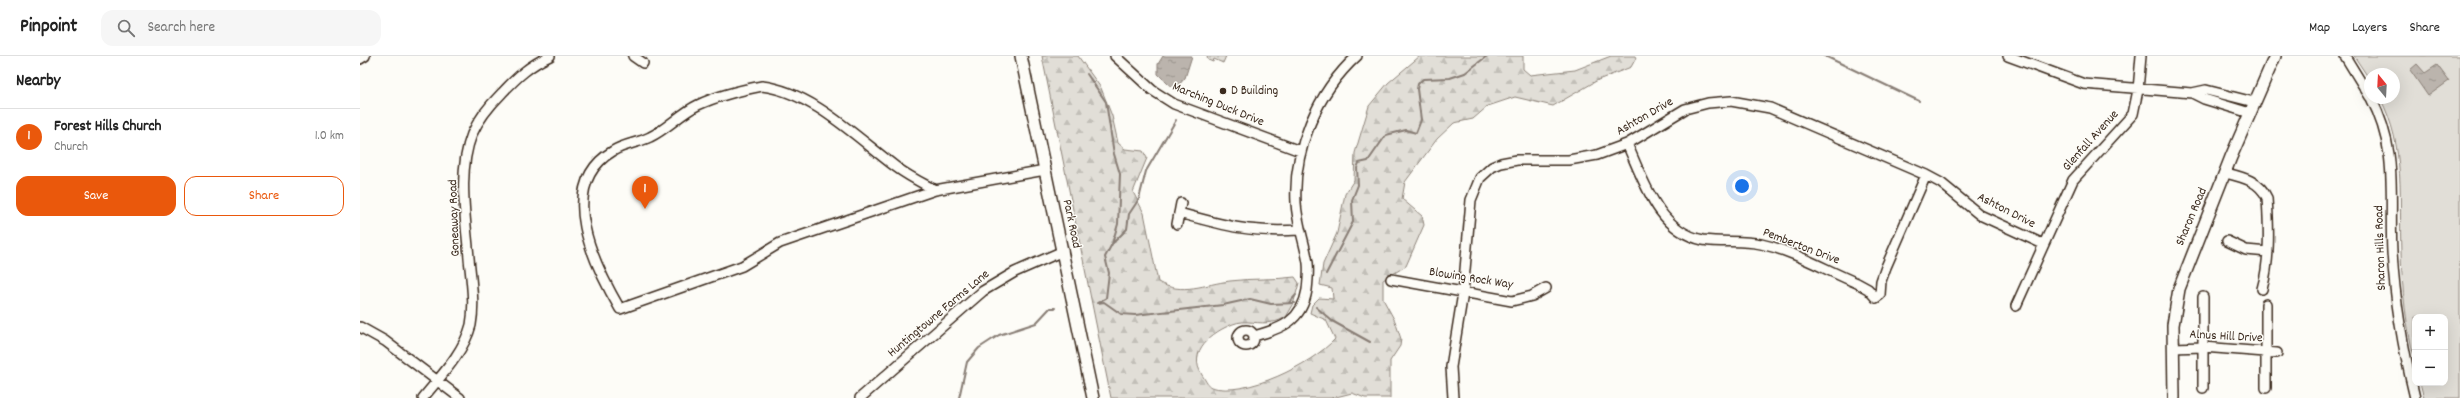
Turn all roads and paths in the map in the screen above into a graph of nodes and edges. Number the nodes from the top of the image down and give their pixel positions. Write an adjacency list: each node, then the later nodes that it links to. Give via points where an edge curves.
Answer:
1 (365, 56): 11 (street)
2 (550, 56): 46 (street, Goneaway Road, via 532,65 516,78 485,112 472,134 465,189 473,312 466,337)
3 (633, 56): 12 (street)
4 (1021, 56): 21 (main road, Park Road)
5 (1115, 56): 20 (street, Marching Duck Drive, via 1152,90 1174,104)
6 (1357, 56): 20 (street, via 1337,77 1321,102)
7 (2008, 56): 14 (street, via 2084,84)
8 (2141, 56): 14 (street, Glenfall Avenue)
9 (2275, 56): 16 (main road, Sharon Road)
10 (2345, 56): 13 (street, Sharon Hills Road)
11 (360, 59)
12 (643, 63)
13 (2364, 87)
14 (2138, 90): 15 (street); 30 (street, Glenfall Avenue, via 2135,108 2128,122 2073,180)
15 (2192, 92): 16 (street, via 2206,90); 18 (street, via 2204,99)
16 (2254, 102): 18 (main road, Sharon Road)
17 (2373, 104): 55 (street, Sharon Hills Road, via 2384,128 2390,154 2396,310)
18 (2250, 113): 22 (main road, Sharon Road)
19 (1627, 144): 23 (street, Ashton Drive, via 1669,117 1691,107 1720,101 1748,102 1770,108); 23 (street, Pemberton Drive, via 1659,210 1670,223 1684,233 1705,240 1748,242 1775,248 1857,283 1868,289 1876,298 1880,295 1886,267); 36 (street, Ashton Drive, via 1597,155 1569,160 1511,160 1484,173 1475,185 1471,200)
20 (1300, 151): 28 (street, via 1296,203)
21 (1045, 170): 24 (street); 31 (main road, Park Road)
22 (2226, 173): 32 (street, via 2246,178 2264,190 2267,198); 43 (main road, Sharon Road, via 2179,289 2173,325)
23 (1926, 175): 30 (street, Ashton Drive, via 1941,183 1980,215)
24 (935, 190): 24 (street, via 896,167 863,140 793,93 762,86 698,105 650,137 613,151 600,162 586,184 583,216 589,243 602,279 620,309 742,266 780,243)
25 (1181, 203): 26 (street)
26 (1179, 213): 27 (street); 28 (street, via 1251,231)
27 (1177, 224)
28 (1299, 230): 41 (street, via 1308,269 1306,296 1302,307 1294,319 1284,327)
29 (2226, 241): 32 (street, via 2246,250)
30 (2043, 244): 39 (street, Glenfall Avenue)
31 (1063, 251): 51 (street, Huntingtowne Farms Lane, via 1015,272 983,291); 52 (main road, Park Road)
32 (2268, 252): 35 (street)
33 (1391, 279): 36 (street, Blowing Rock Way)
34 (1546, 288): 36 (street, Blowing Rock Way, via 1532,296 1512,301)
35 (2262, 289)
36 (1463, 293): 53 (street, Ashton Drive, via 1452,356)
37 (2203, 297): 42 (street)
38 (2266, 304): 44 (street)
39 (2016, 306)
40 (360, 327): 46 (street, via 385,341)
41 (1254, 336)
42 (2203, 347): 43 (street, Alnus Hill Drive); 44 (street, Alnus Hill Drive); 47 (street)
43 (2173, 348): 54 (main road, Sharon Road)
44 (2267, 352): 45 (street, Alnus Hill Drive); 48 (street)
45 (2277, 353)
46 (437, 380): 49 (street, Goneaway Road); 50 (street)
47 (2203, 388)
48 (2266, 388)
49 (423, 398)
50 (460, 398)
51 (860, 398)
52 (1093, 398)
53 (1453, 398)
54 (2174, 398)
55 (2415, 398)

